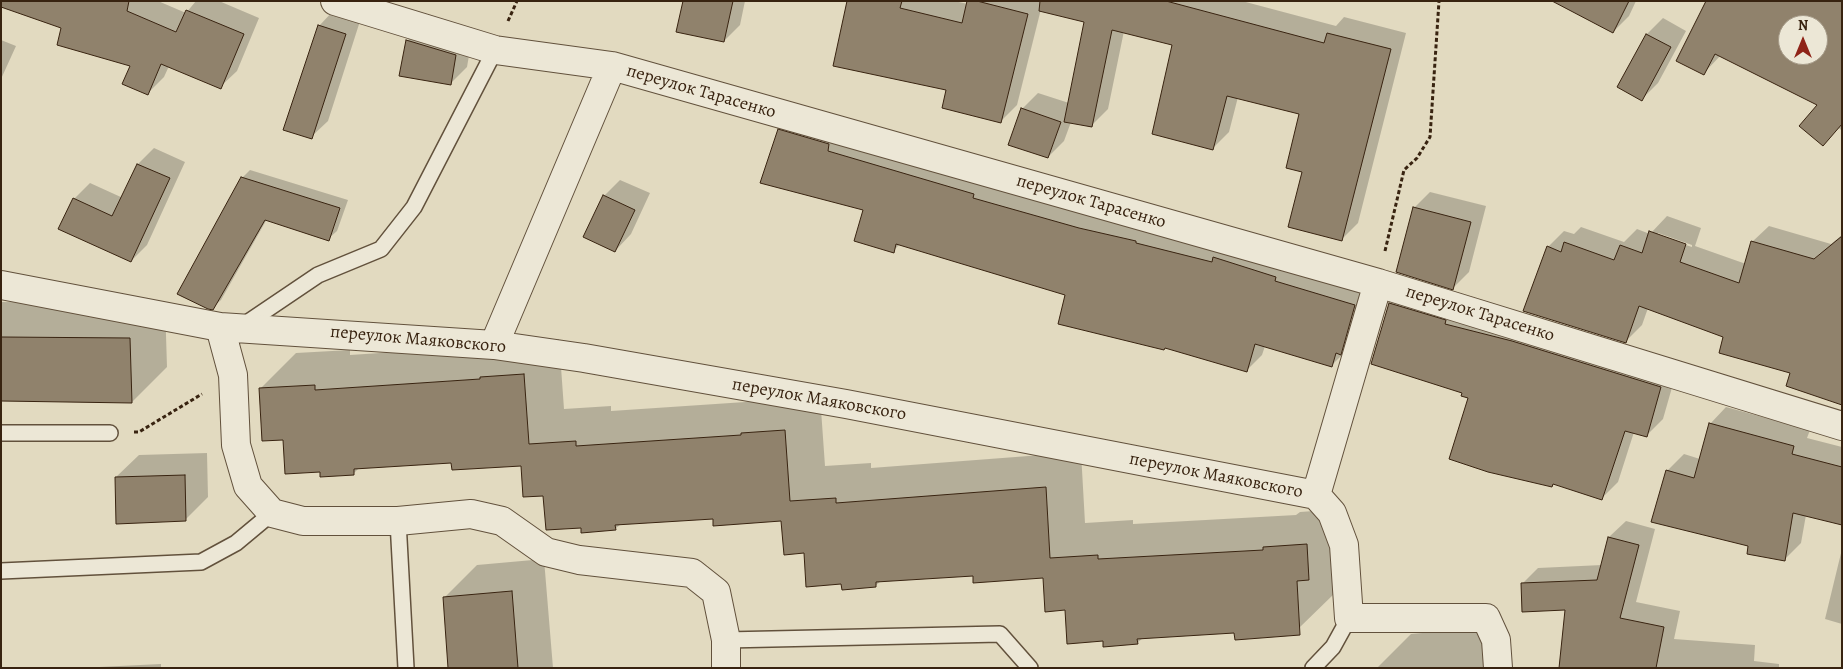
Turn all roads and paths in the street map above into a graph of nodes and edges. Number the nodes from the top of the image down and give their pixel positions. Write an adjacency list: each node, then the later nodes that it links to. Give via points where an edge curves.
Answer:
1 (335, 1): 3 (street, переулок Тарасенко)
2 (1439, 1): 5 (path, via 1430,137 1417,158 1404,170)
3 (495, 50): 4 (street, переулок Тарасенко); 7 (lane, via 414,207 381,249 318,275)
4 (612, 66): 5 (street, переулок Тарасенко); 8 (street)
5 (1378, 283): 10 (street, переулок Тарасенко); 13 (street)
6 (1, 285): 7 (street, переулок Маяковского)
7 (230, 327): 8 (street, переулок Маяковского); 9 (street)
8 (494, 345): 13 (street, переулок Маяковского, via 846,404)
9 (233, 375): 12 (path, via 139,432); 14 (street, via 236,445 248,486)
10 (1842, 426)
11 (1, 433): 12 (lane)
12 (110, 433)
13 (1316, 495): 17 (street, переулок Маяковского, via 1332,513 1344,545)
14 (272, 513): 15 (street, via 303,521); 16 (lane, via 236,543 201,562)
15 (398, 521): 18 (street, via 471,514 502,521 546,552 579,560 692,573 716,592); 19 (lane)
16 (1, 571)
17 (1349, 618): 22 (lane, via 1333,647); 23 (street, via 1486,618 1496,640)
18 (726, 640): 20 (street); 21 (lane, via 1000,634)
19 (406, 668)
20 (726, 668)
21 (1030, 668)
22 (1313, 668)
23 (1498, 668)

